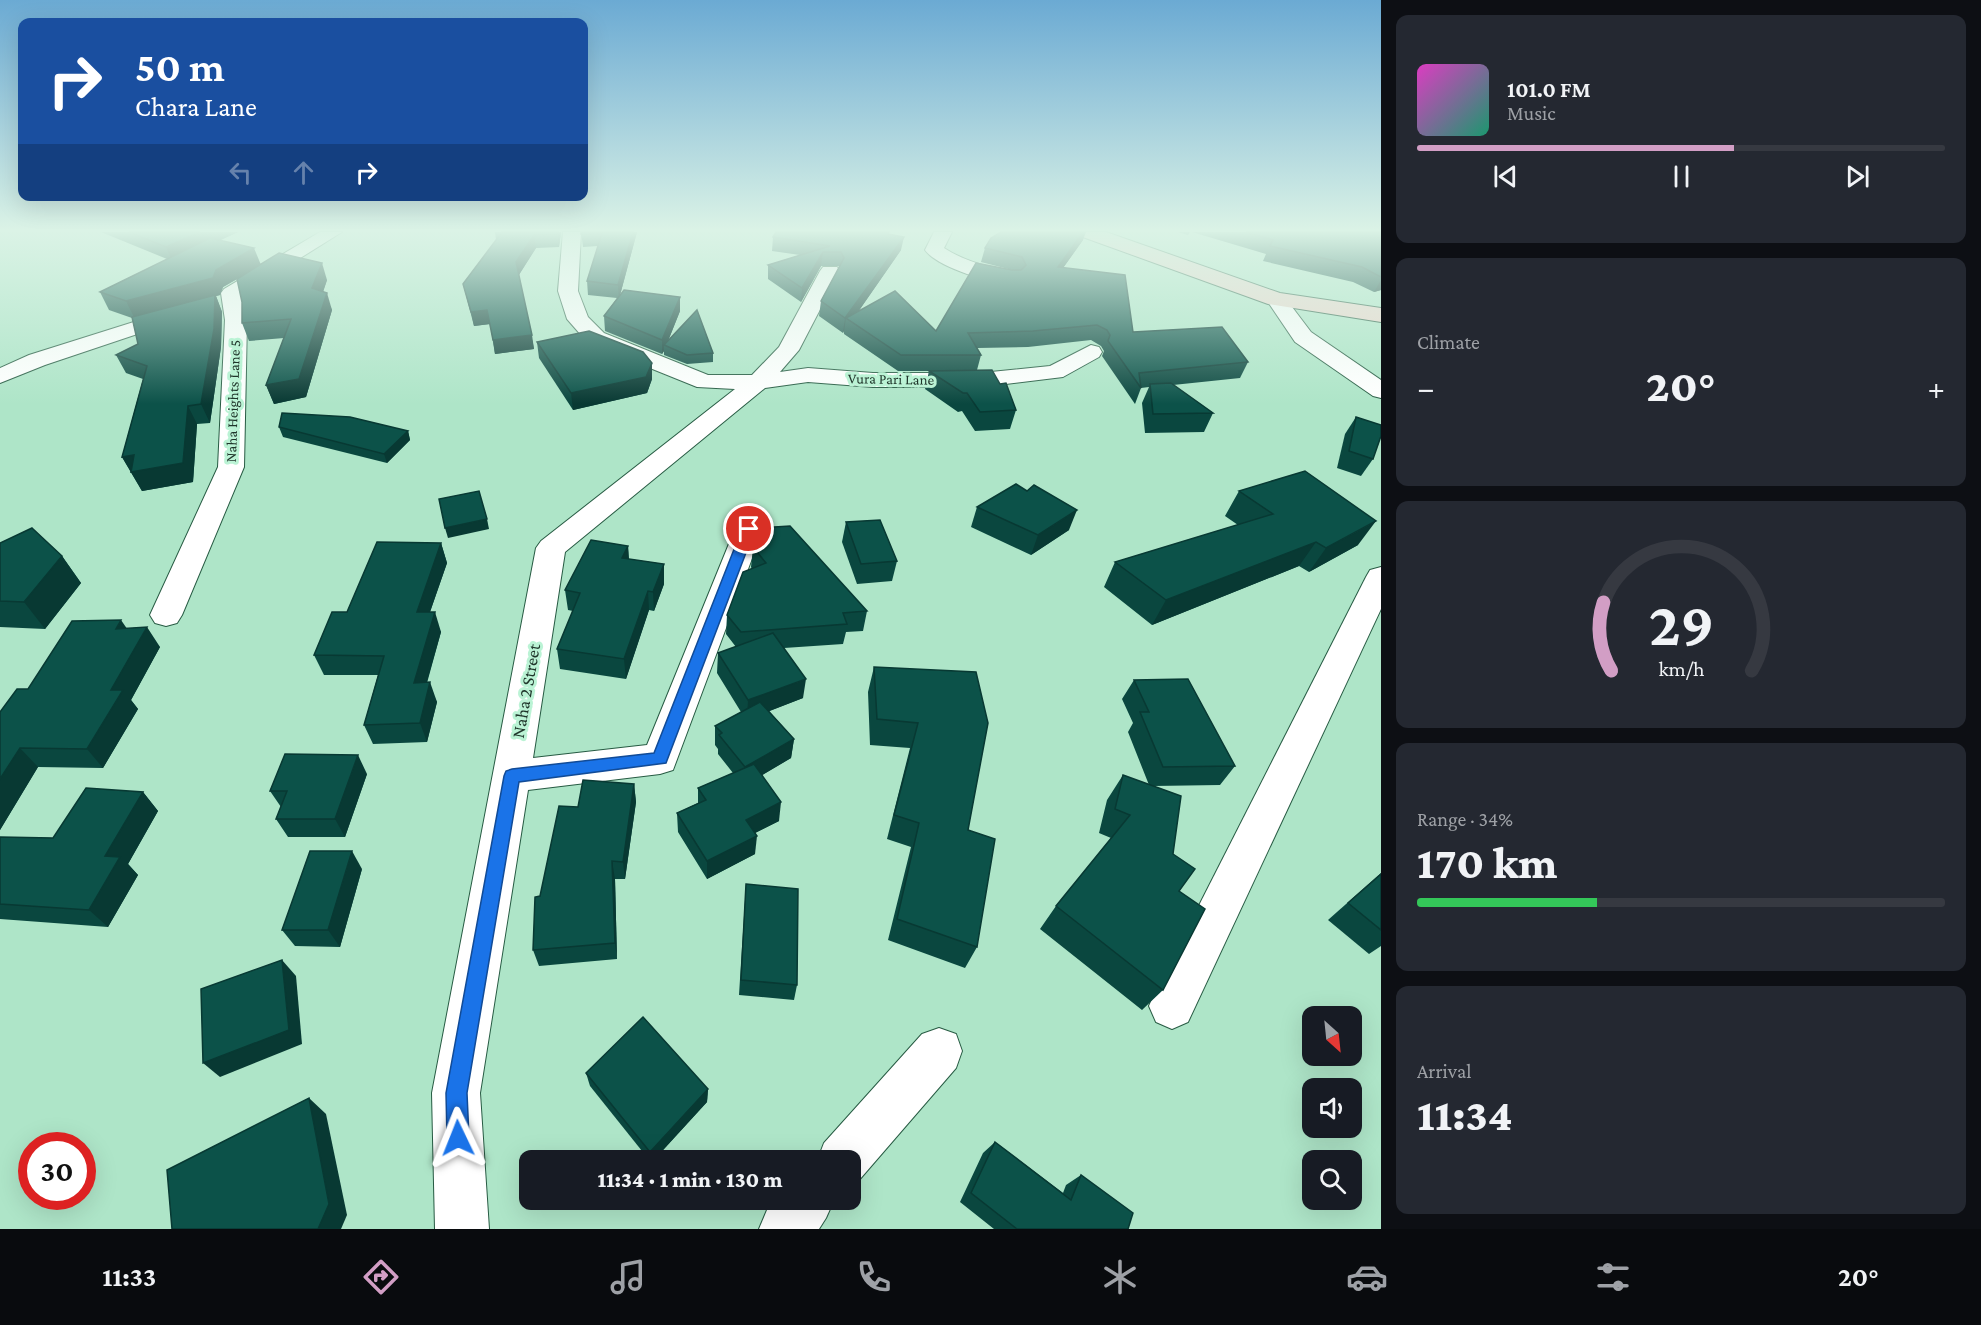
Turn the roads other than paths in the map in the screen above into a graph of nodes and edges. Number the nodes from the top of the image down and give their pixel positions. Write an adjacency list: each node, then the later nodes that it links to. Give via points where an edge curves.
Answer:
1 (237, 289): 6 (street)
2 (568, 289): 10 (street, Vura Pari Lane, via 578,319 596,338 705,382)
3 (820, 289): 10 (street, Naha 2 Street, via 788,350)
4 (1249, 289): 5 (street)
5 (1276, 299): 7 (street); 11 (street, via 1302,337)
6 (213, 305): 9 (street, via 110,335); 14 (street, Naha Heights Lane 5, via 236,320 231,467)
7 (1381, 315)
8 (1091, 352): 10 (street, Vura Pari Lane, via 1055,372 981,380 873,380 808,375)
9 (0, 376)
10 (758, 382): 15 (street, Naha 2 Street, via 551,548)
11 (1381, 391)
12 (749, 529): 15 (street, via 660,759)
13 (1381, 577): 16 (street)
14 (166, 615)
15 (512, 776): 20 (street, Naha 2 Street, via 456,1093)
16 (1172, 1006)
17 (939, 1051): 18 (street)
18 (852, 1150)
19 (800, 1210): 21 (street)
20 (462, 1229)
21 (786, 1229)

